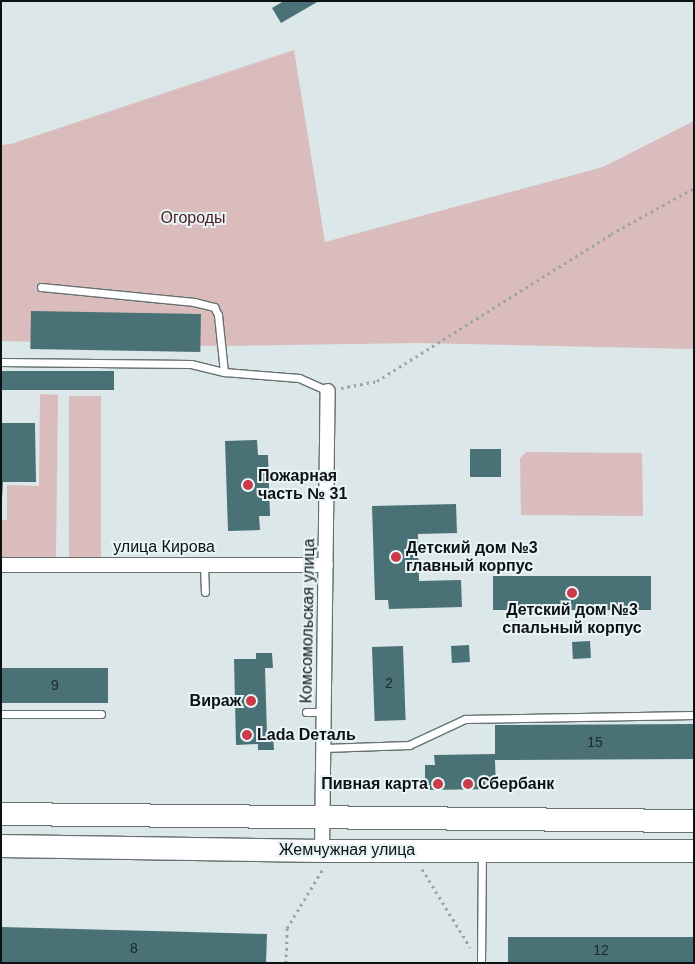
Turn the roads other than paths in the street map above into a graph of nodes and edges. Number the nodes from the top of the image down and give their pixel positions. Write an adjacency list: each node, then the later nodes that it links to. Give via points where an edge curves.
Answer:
1 (41, 287): 3 (lane, via 214,307 218,315)
2 (1, 362): 3 (lane, via 159,362 191,364)
3 (224, 372): 4 (lane, via 299,378)
4 (328, 391): 7 (street, Комсомольская улица)
5 (1, 565): 6 (street, улица Кирова)
6 (204, 565): 7 (street, улица Кирова); 8 (lane)
7 (326, 565): 10 (street, Комсомольская улица)
8 (205, 592)
9 (306, 712): 10 (lane)
10 (324, 712): 14 (street, Комсомольская улица)
11 (1, 714): 12 (lane)
12 (101, 714)
13 (694, 715): 14 (lane, via 465,719 409,745)
14 (324, 748): 16 (street, Комсомольская улица)
15 (1, 814): 16 (main road, Жемчужная улица)
16 (323, 817): 17 (main road, Жемчужная улица); 21 (street, Комсомольская улица)
17 (694, 821)
18 (1, 846): 21 (main road, Жемчужная улица)
19 (482, 851): 20 (main road, Жемчужная улица); 21 (main road, Жемчужная улица); 22 (lane)
20 (694, 851)
21 (327, 859)
22 (481, 963)

